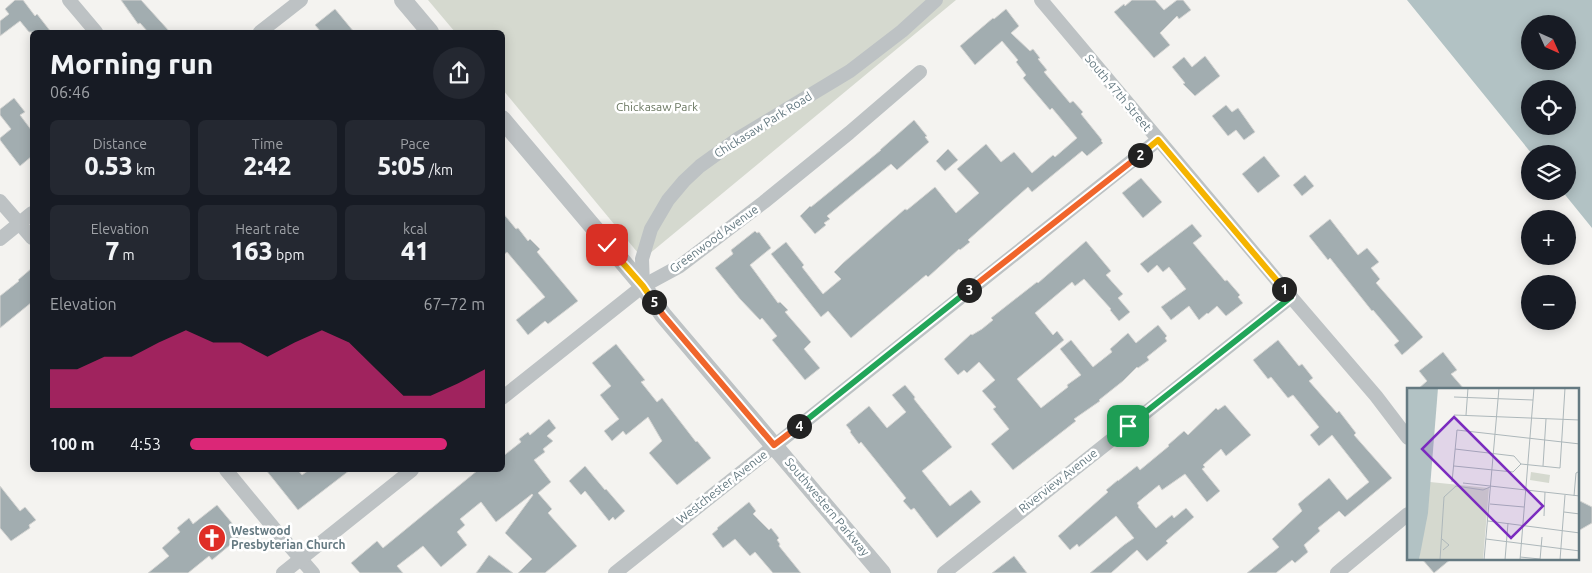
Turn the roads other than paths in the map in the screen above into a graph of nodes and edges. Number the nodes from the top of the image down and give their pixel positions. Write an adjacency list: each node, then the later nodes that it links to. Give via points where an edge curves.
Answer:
1 (70, 0): 6 (street)
2 (301, 0): 7 (street)
3 (403, 0): 8 (street)
4 (936, 0): 17 (street, Chickasaw Park Road, via 902,32 850,71 739,138 684,181 665,205 652,230 642,259)
5 (1041, 0): 11 (street, South 47th Street)
6 (94, 30)
7 (263, 30)
8 (428, 30)
9 (920, 72): 17 (street, Greenwood Avenue, via 764,202 680,266)
10 (505, 124): 17 (street, Southwestern Parkway)
11 (1158, 140): 18 (street, South 47th Street); 21 (street, Westchester Avenue)
12 (0, 201): 14 (street)
13 (30, 215): 14 (street)
14 (19, 224): 15 (street); 16 (street)
15 (30, 236)
16 (0, 239)
17 (643, 286): 19 (street, Greenwood Avenue); 21 (street, Southwestern Parkway, via 663,315)
18 (1291, 297): 20 (street, South 47th Street); 30 (street, Riverview Avenue)
19 (505, 396)
20 (1407, 437)
21 (774, 445): 28 (street, Westchester Avenue); 29 (street, Southwestern Parkway)
22 (228, 472): 25 (street)
23 (409, 472): 25 (street)
24 (1407, 515): 31 (street)
25 (301, 558): 26 (street); 27 (street)
26 (283, 573)
27 (314, 573)
28 (615, 573)
29 (882, 573)
30 (944, 573)
31 (1338, 573)

